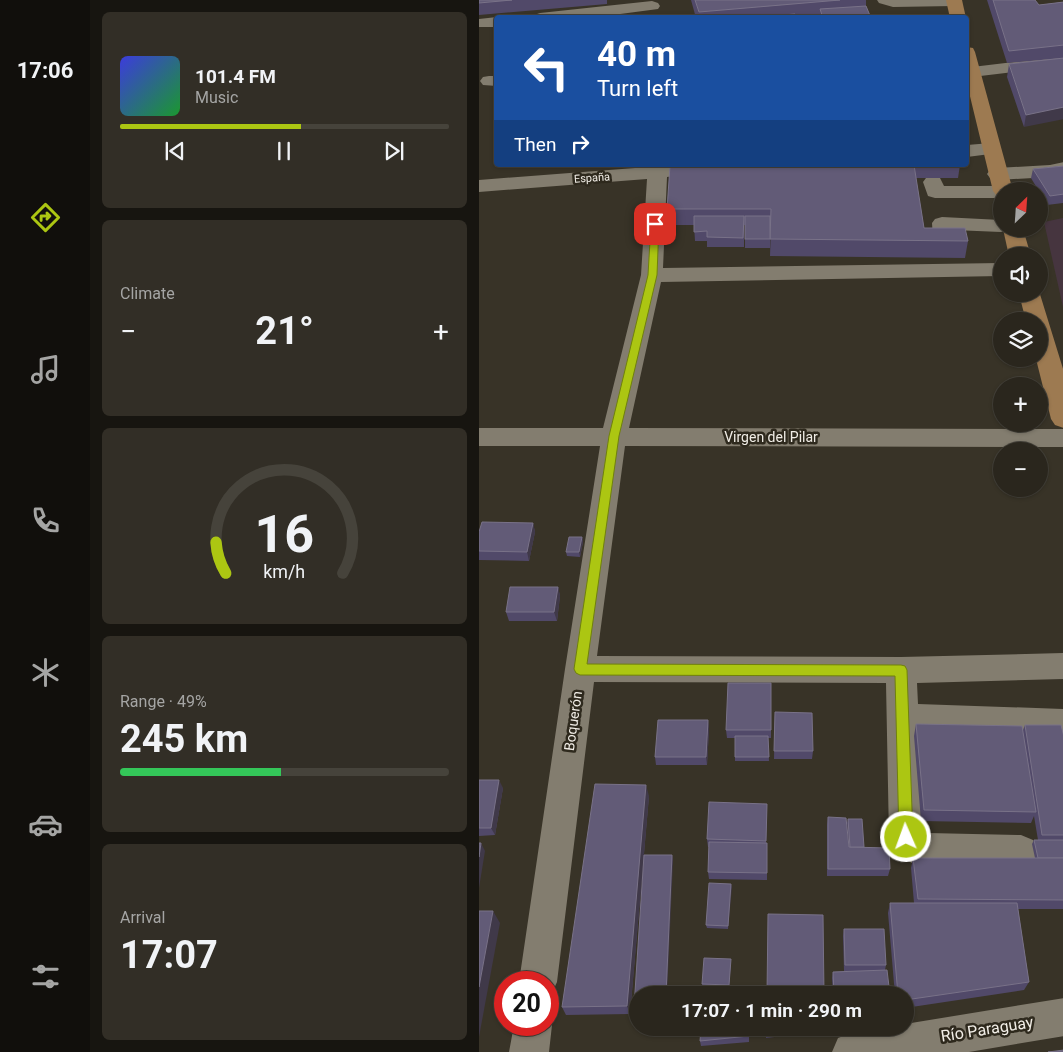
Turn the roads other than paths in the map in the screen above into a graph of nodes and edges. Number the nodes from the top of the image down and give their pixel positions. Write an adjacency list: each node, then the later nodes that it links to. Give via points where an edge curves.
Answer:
1 (885, 0): 3 (street)
2 (954, 0): 3 (street); 6 (main road)
3 (925, 1)
4 (652, 8): 5 (street)
5 (574, 15)
6 (957, 15)
7 (969, 60): 9 (main road)
8 (1063, 60): 9 (street)
9 (972, 72): 10 (main road)
10 (991, 149): 11 (street); 15 (main road)
11 (969, 151)
12 (1063, 168): 16 (street)
13 (658, 169): 14 (street, España); 17 (street, España); 21 (street, Boquerón)
14 (696, 170)
15 (1000, 182)
16 (1014, 182)
17 (479, 186)
18 (993, 186): 19 (street, via 934,187 943,231)
19 (993, 227)
20 (993, 270): 21 (street)
21 (652, 275): 25 (street, Boquerón)
22 (1048, 362): 23 (main road)
23 (1063, 419)
24 (479, 436): 25 (street, Virgen del Pilar)
25 (614, 436): 26 (street, Virgen del Pilar); 28 (street, Boquerón)
26 (1063, 438)
27 (1063, 666): 29 (street)
28 (580, 669): 29 (street); 33 (street, Boquerón)
29 (901, 670): 30 (street)
30 (903, 718): 31 (street); 32 (street, via 906,837 921,850)
31 (1063, 722)
32 (1021, 852)
33 (540, 971)
34 (1063, 1017): 37 (street, Río Paraguay)
35 (531, 1036): 36 (street)
36 (529, 1052)
37 (852, 1052)

